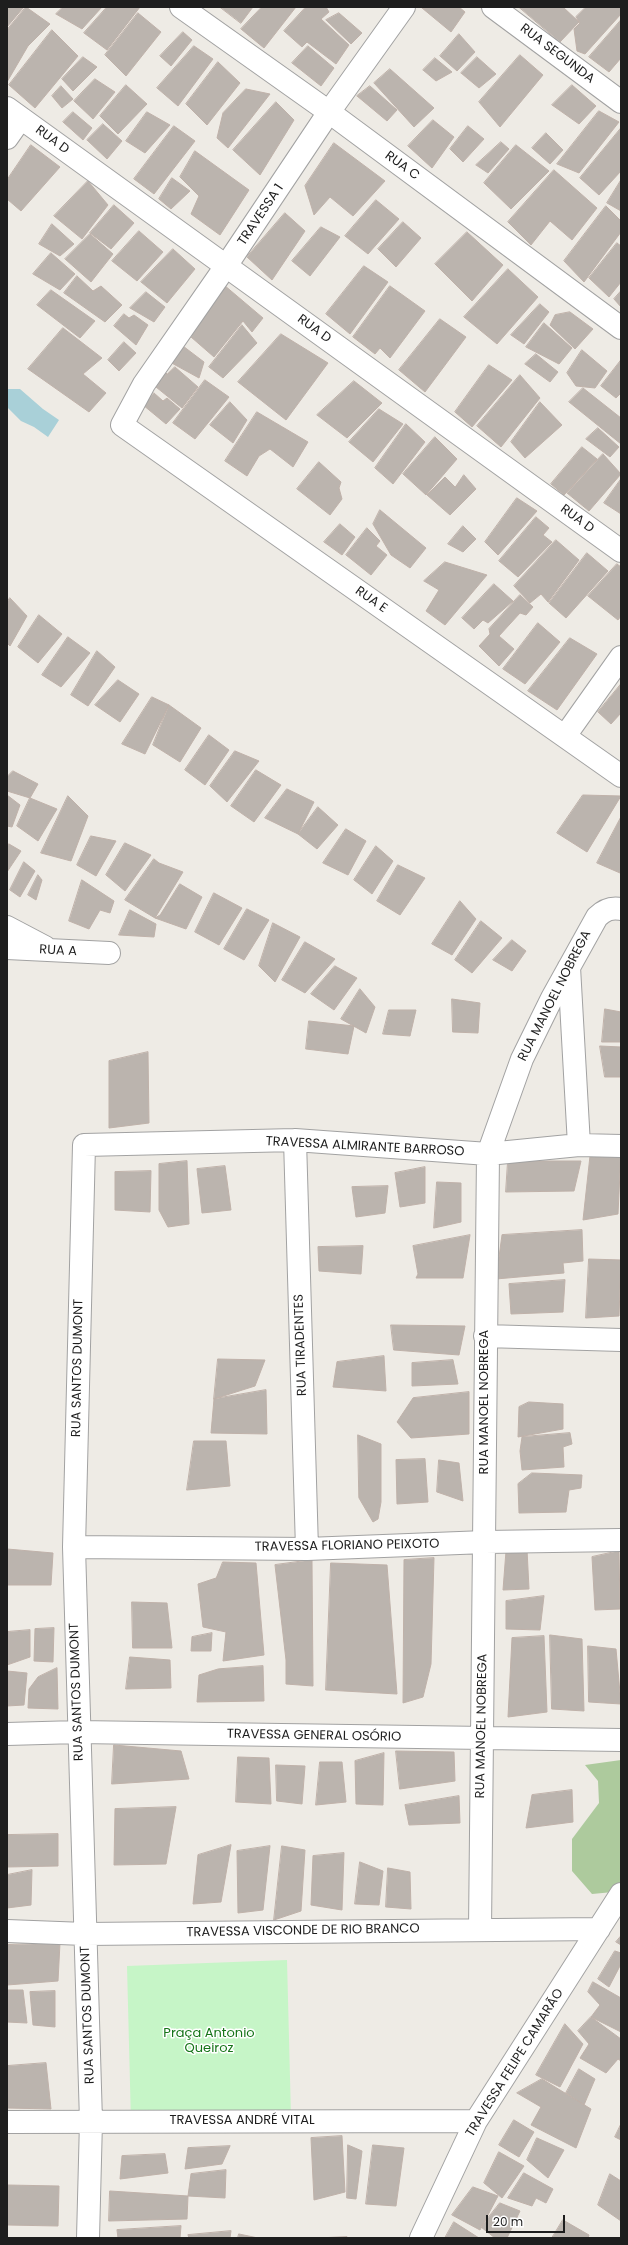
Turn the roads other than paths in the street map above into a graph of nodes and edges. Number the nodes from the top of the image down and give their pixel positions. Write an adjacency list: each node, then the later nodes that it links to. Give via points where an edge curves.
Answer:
1 (181, 7): 5 (street, RUA C)
2 (404, 7): 5 (street, TRAVESSA 1)
3 (493, 7): 4 (street, RUA SEGUNDA)
4 (621, 102)
5 (329, 112): 8 (street, TRAVESSA 1); 9 (street, RUA C)
6 (14, 113): 7 (street); 8 (street, RUA D)
7 (7, 138)
8 (226, 266): 10 (street, TRAVESSA 1, via 144,384); 11 (street, RUA D)
9 (621, 328)
10 (122, 425): 13 (street, RUA E)
11 (621, 551)
12 (621, 658): 13 (street)
13 (565, 736): 14 (street, RUA E)
14 (621, 776)
15 (616, 909): 20 (street, RUA MANOEL NOBREGA, via 604,911 597,917)
16 (7, 928): 18 (street)
17 (7, 948): 18 (street, RUA A)
18 (51, 950): 19 (street, RUA A)
19 (109, 953)
20 (569, 967): 23 (street); 25 (street, RUA MANOEL NOBREGA, via 522,1059)
21 (295, 1140): 22 (street, TRAVESSA ALMIRANTE BARROSO); 25 (street, TRAVESSA ALMIRANTE BARROSO); 31 (street, RUA TIRADENTES)
22 (84, 1145): 30 (street, RUA SANTOS DUMONT)
23 (578, 1145): 24 (street, TRAVESSA ALMIRANTE BARROSO); 25 (street, TRAVESSA ALMIRANTE BARROSO)
24 (621, 1146)
25 (488, 1154): 26 (street, RUA MANOEL NOBREGA)
26 (485, 1336): 27 (street); 29 (street, RUA MANOEL NOBREGA)
27 (621, 1340)
28 (621, 1540): 29 (street, TRAVESSA FLORIANO PEIXOTO)
29 (485, 1542): 31 (street, TRAVESSA FLORIANO PEIXOTO); 34 (street, RUA MANOEL NOBREGA)
30 (74, 1547): 31 (street, TRAVESSA FLORIANO PEIXOTO); 32 (street, RUA SANTOS DUMONT)
31 (306, 1549)
32 (78, 1732): 33 (street, TRAVESSA GENERAL OSÓRIO); 34 (street, TRAVESSA GENERAL OSÓRIO); 40 (street, RUA SANTOS DUMONT)
33 (7, 1734)
34 (481, 1738): 35 (street, TRAVESSA GENERAL OSÓRIO); 37 (street, RUA MANOEL NOBREGA)
35 (621, 1740)
36 (621, 1894): 38 (street, TRAVESSA FELIPE CAMARÃO)
37 (480, 1929): 38 (street, TRAVESSA VISCONDE DE RIO BRANCO); 40 (street, TRAVESSA VISCONDE DE RIO BRANCO)
38 (599, 1929): 43 (street, TRAVESSA FELIPE CAMARÃO)
39 (7, 1932): 40 (street, TRAVESSA VISCONDE DE RIO BRANCO)
40 (85, 1934): 41 (street, RUA SANTOS DUMONT)
41 (91, 2121): 42 (street, TRAVESSA ANDRÉ VITAL); 43 (street, TRAVESSA ANDRÉ VITAL); 44 (street, RUA SANTOS DUMONT)
42 (7, 2122)
43 (476, 2122): 45 (street, TRAVESSA FELIPE CAMARÃO)
44 (88, 2238)
45 (422, 2238)

